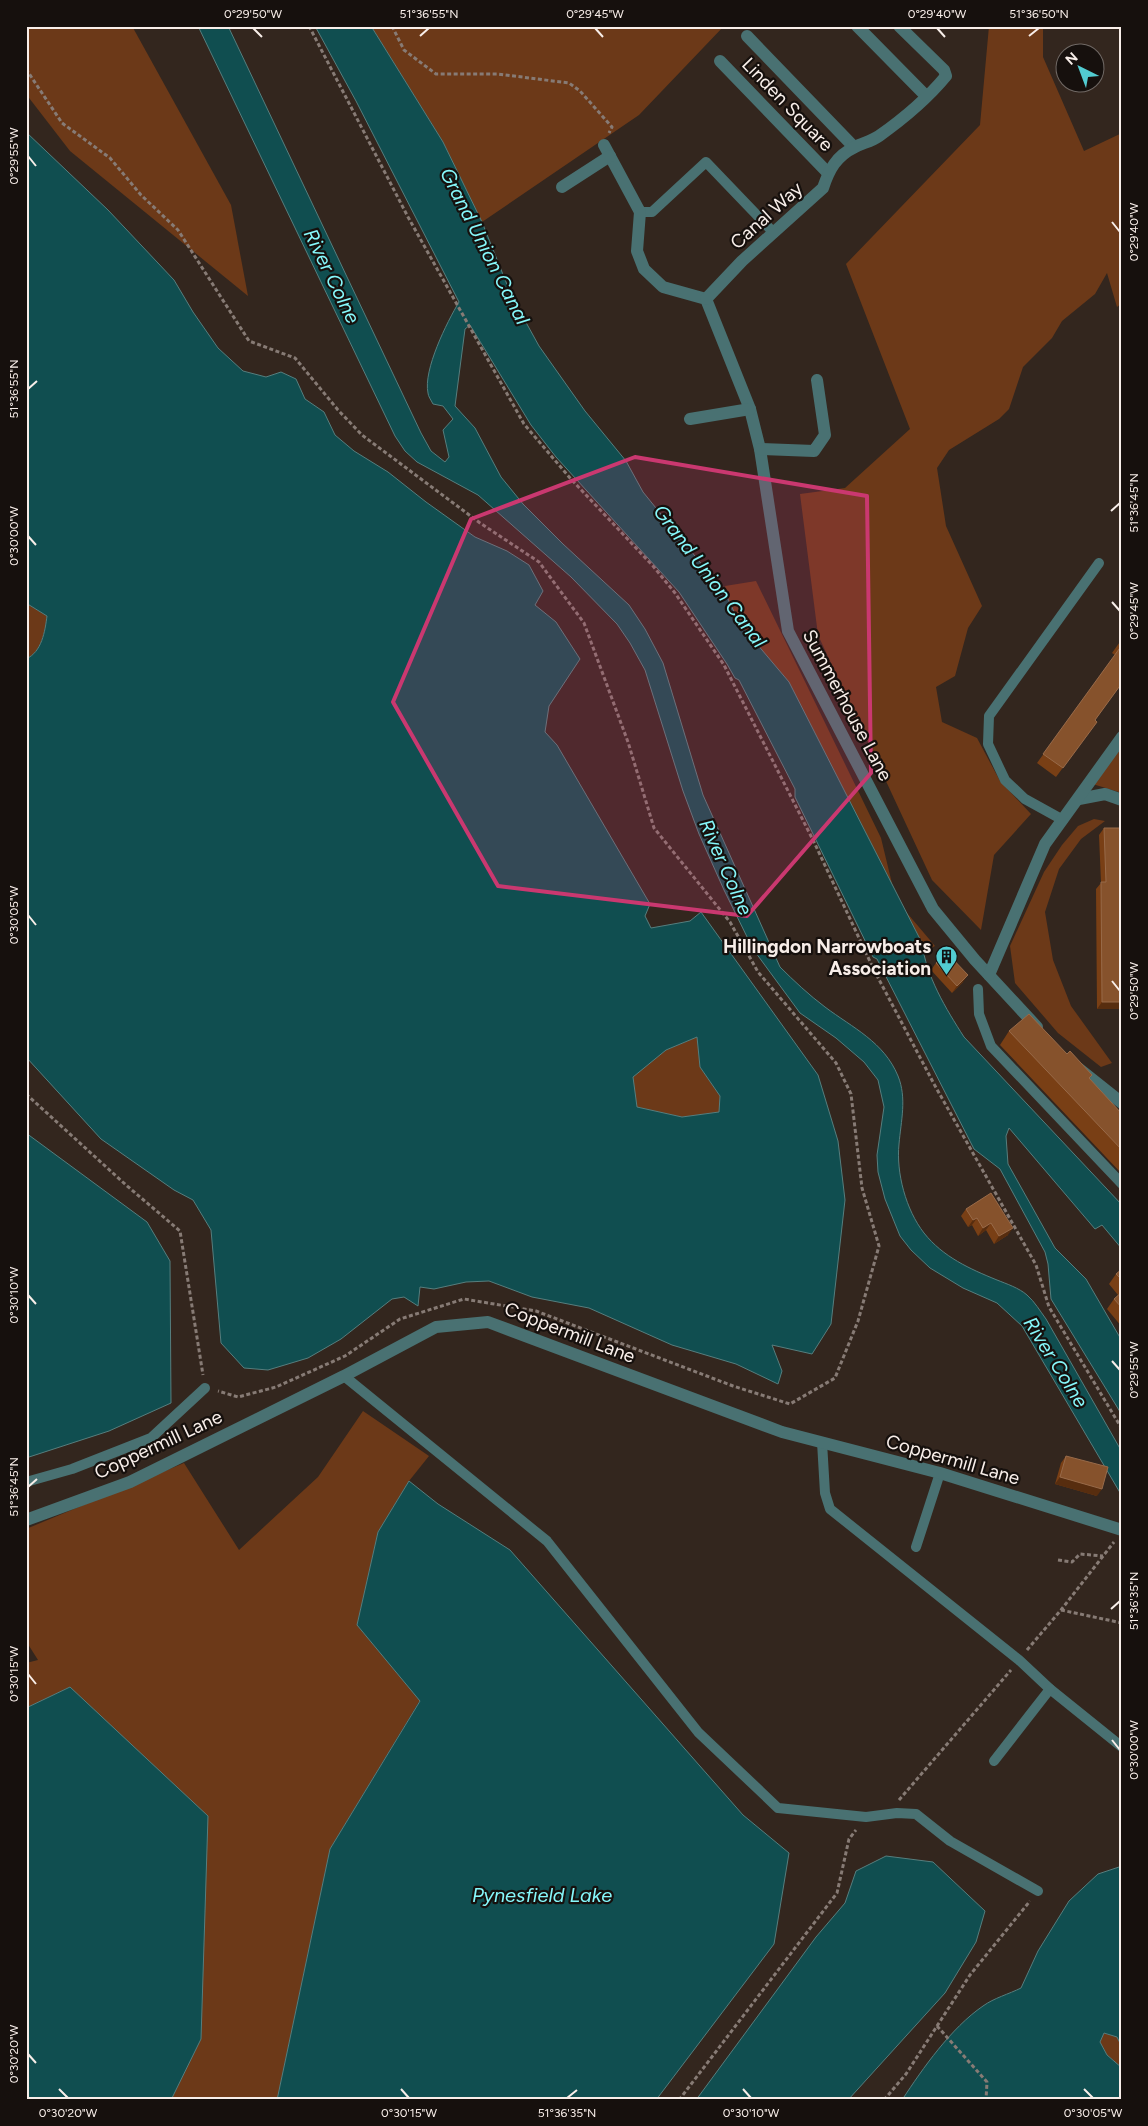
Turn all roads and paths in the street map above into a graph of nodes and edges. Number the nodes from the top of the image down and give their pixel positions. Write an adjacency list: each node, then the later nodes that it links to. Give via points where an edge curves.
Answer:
1 (309, 26): 34 (path, via 408,217 524,424 653,566 724,665 814,842 874,970 1036,1265 1049,1307)
2 (392, 26): 10 (path, via 404,50 436,74 498,74 569,83 612,127)
3 (857, 26): 8 (street)
4 (899, 26): 8 (street, Canal Way, via 944,70 946,76)
5 (746, 36): 9 (street, Linden Square)
6 (720, 61): 11 (street, Linden Square)
7 (26, 69): 33 (path, via 62,123 110,158 140,195 178,230 249,341 295,358 362,435 480,523 539,562 584,623 628,742 654,828 730,922 758,972 836,1063 851,1094 862,1188 879,1246 858,1321 835,1378 790,1404 733,1386 536,1311 464,1299 400,1319 345,1356 276,1387 238,1396)
8 (926, 96): 9 (street, Canal Way, via 877,138)
9 (854, 147): 11 (street, Canal Way, via 838,157)
10 (606, 151): 12 (street); 13 (street)
11 (828, 173): 14 (street, Canal Way, via 823,188)
12 (562, 187)
13 (640, 212): 14 (lane, via 652,212 706,162); 15 (street, via 637,251 644,268 663,287)
14 (774, 233): 15 (street, Canal Way, via 742,260)
15 (706, 299): 17 (street, Summerhouse Lane)
16 (817, 380): 19 (street, via 825,435 814,451)
17 (750, 409): 18 (street); 19 (street, Summerhouse Lane)
18 (690, 418)
19 (760, 448): 25 (street, Summerhouse Lane, via 788,631 933,910)
20 (1099, 564): 24 (lane, via 989,716 988,744 1005,780 1025,799)
21 (1122, 737): 22 (street)
22 (1079, 799): 23 (street, via 1105,794); 24 (street)
23 (1122, 800)
24 (1063, 820): 25 (street, via 1045,844)
25 (988, 975): 27 (street, Summerhouse Lane)
26 (978, 989): 31 (lane, via 979,1014 991,1046)
27 (1044, 1034)
28 (1069, 1061): 30 (street)
29 (26, 1094): 33 (path, via 180,1231)
30 (1122, 1103)
31 (1122, 1184)
32 (344, 1376): 35 (street, Coppermill Lane, via 436,1327 488,1322 782,1432); 38 (street, Coppermill Lane, via 130,1482); 48 (lane, via 547,1541 698,1732 778,1808 866,1817 916,1814 950,1841)
33 (204, 1388): 37 (lane, via 151,1438 72,1469)
34 (1122, 1429)
35 (822, 1442): 36 (street, Coppermill Lane); 45 (lane, via 825,1493 830,1509)
36 (940, 1473): 39 (street, Coppermill Lane); 40 (lane)
37 (26, 1482)
38 (26, 1520)
39 (1122, 1530)
40 (916, 1547)
41 (1103, 1556): 42 (path, via 1080,1554 1072,1562)
42 (1058, 1560)
43 (1062, 1610): 44 (path)
44 (1122, 1624)
45 (1050, 1688): 46 (lane); 47 (lane)
46 (1122, 1747)
47 (994, 1761)
48 (1038, 1891): 49 (path, via 970,1975)
49 (937, 2026): 50 (path, via 906,2074); 51 (path, via 988,2082)
50 (884, 2100)
51 (986, 2100)

